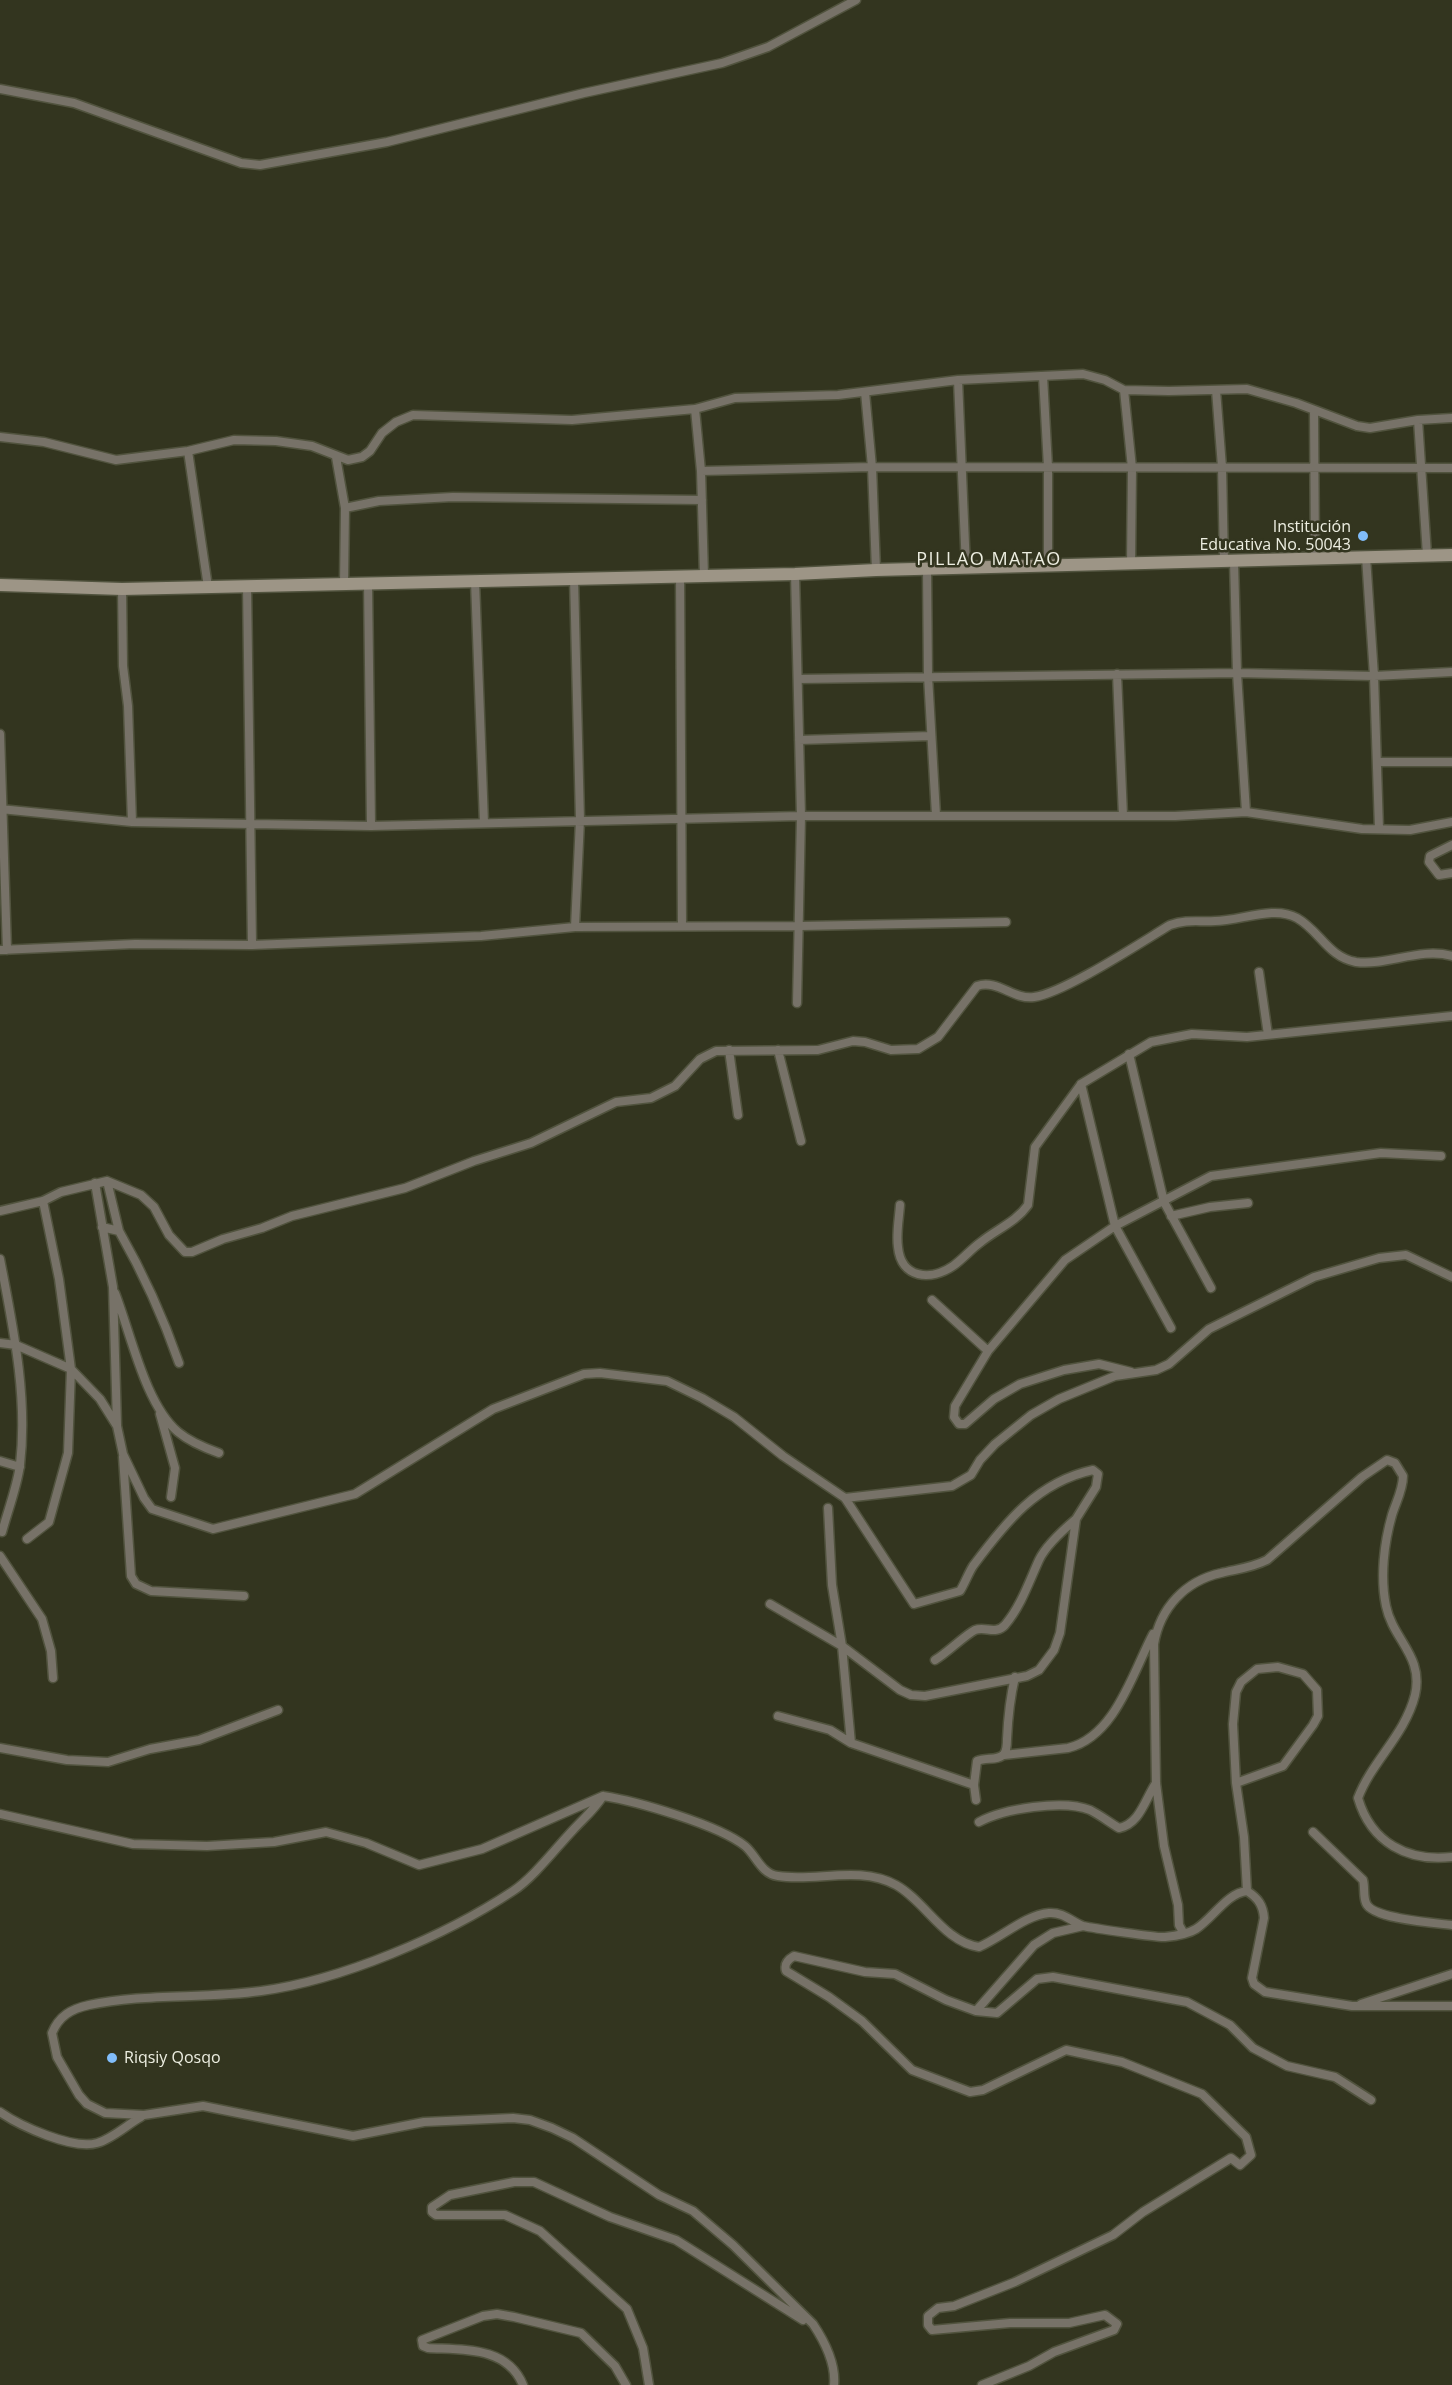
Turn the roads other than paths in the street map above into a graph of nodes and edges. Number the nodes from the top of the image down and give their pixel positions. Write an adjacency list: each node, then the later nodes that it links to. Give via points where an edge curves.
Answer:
1 (856, 0): 2 (street, via 768,47 722,63 387,142 260,165 241,163 74,103)
2 (0, 89)
3 (1043, 376): 4 (street); 5 (street, via 1083,374); 19 (street)
4 (958, 380): 7 (street); 16 (street)
5 (1124, 390): 6 (street); 20 (street)
6 (1216, 390): 9 (street, via 1247,388); 17 (street)
7 (865, 392): 8 (street, via 735,398); 18 (street)
8 (696, 409): 14 (street, via 572,420 413,415 382,433 363,457); 23 (street)
9 (1314, 410): 11 (street, via 1370,428); 15 (street)
10 (1452, 418): 11 (street)
11 (1418, 420): 21 (street)
12 (0, 437): 13 (street, via 44,442 116,460)
13 (188, 451): 14 (street, via 234,440 276,441 312,446); 45 (street)
14 (336, 457): 25 (street)
15 (1312, 465): 17 (street); 21 (street); 29 (street)
16 (963, 466): 18 (street); 19 (street); 33 (street)
17 (1222, 466): 20 (street); 30 (street)
18 (872, 467): 23 (street); 34 (street)
19 (1048, 467): 20 (street); 32 (street)
20 (1132, 468): 31 (street)
21 (1420, 468): 22 (street); 26 (street)
22 (1452, 468)
23 (701, 471): 24 (street)
24 (702, 500): 25 (street, via 453,497 379,501); 38 (street)
25 (345, 508): 42 (street)
26 (1427, 555): 27 (street); 28 (street)
27 (1452, 555)
28 (1366, 557): 29 (street); 51 (street)
29 (1315, 560): 30 (street)
30 (1229, 562): 31 (street); 49 (street)
31 (1131, 564): 32 (street)
32 (1048, 565): 33 (street)
33 (966, 568): 35 (street)
34 (876, 570): 35 (street); 36 (street)
35 (927, 570): 50 (street)
36 (795, 574): 38 (street); 52 (street)
37 (680, 576): 38 (street); 39 (street); 63 (street)
38 (704, 576)
39 (574, 578): 40 (street); 64 (street)
40 (475, 580): 41 (street); 67 (street)
41 (368, 583): 42 (street); 69 (street)
42 (344, 584): 44 (street)
43 (0, 585): 46 (street)
44 (247, 586): 45 (street); 68 (street)
45 (208, 587): 46 (street)
46 (122, 589): 65 (street)
47 (1452, 672): 51 (street)
48 (1117, 674): 49 (street); 50 (street); 62 (street)
49 (1237, 674): 51 (street); 59 (street)
50 (928, 676): 52 (street); 54 (street)
51 (1374, 676): 56 (street)
52 (798, 679): 55 (street)
53 (0, 734): 58 (street)
54 (931, 736): 55 (street); 60 (street)
55 (799, 740): 61 (street)
56 (1377, 762): 57 (street); 70 (street)
57 (1452, 762)
58 (2, 809): 65 (street); 78 (street)
59 (1246, 812): 62 (street); 70 (street)
60 (936, 815): 61 (street); 62 (street)
61 (801, 816): 63 (street); 75 (street)
62 (1123, 816)
63 (681, 818): 64 (street); 74 (street)
64 (580, 820): 67 (street); 76 (street)
65 (132, 822): 68 (street)
66 (1452, 822): 70 (street, via 1410,830)
67 (484, 823): 69 (street)
68 (251, 824): 69 (street); 77 (street)
69 (371, 826)
70 (1379, 829)
71 (1452, 845): 72 (street, via 1430,856 1429,862 1439,875)
72 (1452, 873)
73 (1006, 922): 75 (street)
74 (682, 926): 75 (street); 76 (street)
75 (801, 926): 81 (street)
76 (575, 927): 77 (street, via 481,936)
77 (252, 945): 78 (street, via 135,944)
78 (3, 950)
79 (1452, 956): 85 (street, via 1347,960 1334,953 1305,924 1288,915 1185,920 1051,992 1027,998 992,984 977,986 938,1037 918,1049 891,1050 853,1041 818,1050)
80 (1259, 972): 83 (street)
81 (797, 1003)
82 (1452, 1016): 83 (street)
83 (1268, 1035): 86 (street, via 1184,1035 1150,1042)
84 (729, 1050): 85 (street); 88 (street); 91 (street, via 707,1054 675,1086 651,1098 616,1102 531,1143 405,1188 292,1216 192,1252 185,1252 174,1243 154,1207 141,1195)
85 (778, 1050): 89 (street)
86 (1129, 1054): 87 (street); 94 (street)
87 (1081, 1084): 96 (street, via 1035,1147 1028,1205 952,1267 932,1276 918,1276 907,1269 898,1246); 99 (street)
88 (738, 1115)
89 (801, 1141)
90 (1441, 1156): 94 (street, via 1381,1153 1211,1176)
91 (107, 1181): 92 (street); 101 (street)
92 (95, 1183): 93 (street); 100 (street)
93 (43, 1201): 97 (street); 112 (street)
94 (1164, 1202): 98 (street); 99 (street)
95 (1248, 1203): 98 (street)
96 (900, 1205)
97 (0, 1211)
98 (1171, 1216): 105 (street)
99 (1115, 1226): 107 (street); 110 (street, via 1065,1260)
100 (102, 1227): 101 (street); 104 (street)
101 (119, 1231): 111 (street, via 164,1320)
102 (0, 1259): 109 (street)
103 (1452, 1277): 113 (street, via 1406,1255 1379,1258 1314,1277 1209,1329 1169,1364 1156,1370)
104 (113, 1287): 114 (street); 115 (street)
105 (1210, 1288)
106 (932, 1300): 110 (street)
107 (1171, 1328)
108 (0, 1343): 109 (street)
109 (16, 1345): 112 (street); 119 (street, via 22,1402)
110 (988, 1352): 113 (street, via 955,1406 954,1417 959,1424 965,1424 1008,1389 1064,1370 1099,1364)
111 (179, 1363)
112 (71, 1369): 115 (street, via 100,1399); 125 (street, via 68,1453 49,1522)
113 (1131, 1372): 121 (street, via 1031,1415 995,1444 971,1475 952,1486)
114 (159, 1411): 116 (street, via 178,1432); 120 (street, via 175,1468)
115 (117, 1426): 117 (street)
116 (219, 1453)
117 (123, 1454): 121 (street, via 152,1509 213,1529 227,1527 355,1494 493,1409 577,1377 600,1373 667,1381 702,1398); 127 (street, via 131,1576 136,1584 152,1591)
118 (0, 1461): 119 (street)
119 (20, 1467): 124 (street)
120 (171, 1497)
121 (845, 1498): 123 (street, via 914,1604 960,1591 1005,1524 1024,1504 1066,1478 1093,1470 1099,1479)
122 (828, 1509): 130 (street, via 832,1585)
123 (1076, 1520): 131 (street, via 1039,1558 1028,1587 1004,1626 972,1631); 132 (street, via 1058,1640 1039,1670)
124 (2, 1532)
125 (27, 1539)
126 (0, 1556): 133 (street, via 42,1619 51,1651)
127 (244, 1596)
128 (770, 1604): 130 (street)
129 (1157, 1626): 138 (street, via 1132,1683 1095,1736 1078,1746); 140 (street); 147 (street, via 1172,1601 1184,1591 1202,1579 1254,1567 1267,1560 1380,1462 1395,1462 1403,1485 1386,1537 1386,1605 1391,1623 1415,1663 1416,1692 1399,1735 1358,1798 1367,1819 1394,1848 1419,1857)
130 (842, 1646): 132 (street, via 911,1695 957,1692); 136 (street)
131 (934, 1660)
132 (1015, 1677): 138 (street)
133 (52, 1678)
134 (278, 1710): 137 (street, via 199,1740 108,1762)
135 (778, 1716): 136 (street, via 830,1730)
136 (851, 1743): 141 (street)
137 (0, 1749)
138 (1004, 1755): 141 (street, via 977,1761)
139 (1236, 1782): 139 (street, via 1234,1703 1241,1682 1257,1669 1268,1667 1303,1674 1317,1690 1318,1716 1313,1725 1283,1766); 148 (street)
140 (1156, 1783): 145 (street, via 1140,1813 1125,1827 1119,1828 1091,1811 1058,1805 992,1815); 151 (street, via 1164,1846)
141 (974, 1785): 143 (street)
142 (603, 1796): 144 (street, via 482,1849 419,1865 366,1843 326,1832 274,1842 207,1846 133,1844); 150 (street, via 632,1800 720,1832 745,1846 763,1869 776,1876 846,1875 894,1884 969,1946 979,1947 1048,1913 1062,1914); 158 (street, via 593,1813 515,1890 447,1928 390,1953 315,1979 264,1991 103,2003 60,2017 51,2040 87,2104 105,2113)
143 (976, 1800)
144 (0, 1814)
145 (979, 1822)
146 (1313, 1832): 149 (street, via 1364,1880 1369,1908 1385,1915)
147 (1452, 1857)
148 (1247, 1891): 151 (street, via 1235,1894 1195,1930); 153 (street, via 1260,1904 1264,1918 1253,1967 1254,1984 1265,1992)
149 (1452, 1925)
150 (1083, 1926): 151 (street, via 1164,1938); 155 (street, via 1053,1933 1034,1945)
151 (1183, 1932)
152 (1452, 1974): 153 (street)
153 (1352, 2006): 154 (street)
154 (1452, 2006)
155 (976, 2011): 156 (street, via 997,2013 1037,1979 1053,1977 1187,2002 1230,2025 1253,2048 1287,2066 1335,2077); 164 (street, via 895,1974 865,1972 794,1956 785,1967 862,2021 912,2070 970,2092 983,2090 1066,2050 1122,2062 1202,2094 1246,2137 1251,2155 1240,2164 1232,2158 1143,2212 1113,2235 1015,2282 954,2306 938,2308 928,2316 932,2330 1069,2322 1105,2315 1117,2324 1114,2330)
156 (1371, 2100)
157 (0, 2112): 158 (street, via 14,2121 83,2144 98,2143)
158 (144, 2115): 159 (street, via 203,2106 353,2136 424,2122 530,2120 573,2138 659,2195 693,2211 733,2245)
159 (817, 2331): 162 (street, via 676,2241 610,2217 534,2182 514,2182 450,2195 432,2207 436,2216 505,2215 540,2231 627,2309 643,2348); 163 (street, via 833,2366)
160 (523, 2385): 161 (street, via 506,2362 488,2352 428,2348 422,2340 483,2316 514,2317 581,2333 615,2366)
161 (626, 2385)
162 (649, 2385)
163 (834, 2385)
164 (982, 2385)

